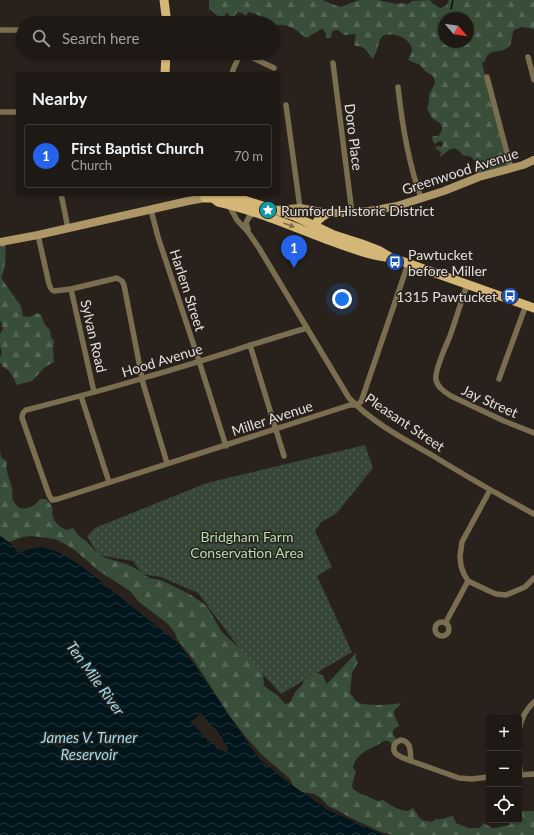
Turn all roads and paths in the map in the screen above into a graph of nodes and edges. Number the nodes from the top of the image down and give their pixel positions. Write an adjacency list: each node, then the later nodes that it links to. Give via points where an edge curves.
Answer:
1 (164, 0): 2 (main road)
2 (166, 16)
3 (0, 30): 4 (street)
4 (16, 30)
5 (528, 57): 14 (street)
6 (166, 60): 11 (main road)
7 (237, 60): 12 (street)
8 (257, 60): 10 (street)
9 (333, 64): 31 (street, Doro Place)
10 (274, 68)
11 (165, 72)
12 (232, 72)
13 (487, 77): 20 (street)
14 (534, 80)
15 (398, 87): 24 (street, via 403,130)
16 (286, 104): 26 (street)
17 (0, 112): 18 (street)
18 (16, 112)
19 (534, 160): 20 (street, Greenwood Avenue)
20 (511, 168): 24 (street, Greenwood Avenue)
21 (61, 196): 32 (street)
22 (226, 196): 28 (main road)
23 (208, 197): 25 (main road); 27 (street)
24 (421, 198): 31 (street, Greenwood Avenue, via 397,206)
25 (228, 204): 29 (main road); 34 (street, Pleasant Street)
26 (300, 208): 28 (street, Greenwood Avenue); 30 (street, Greenwood Avenue)
27 (151, 210): 32 (street); 43 (street, Harlem Street)
28 (275, 210): 33 (main road, via 294,216)
29 (254, 213): 33 (main road, one-way to 33); 34 (street, via 246,223)
30 (328, 213): 31 (street, Greenwood Avenue); 33 (main road, via 321,217)
31 (352, 213)
32 (68, 228): 35 (street)
33 (312, 230): 37 (main road, via 362,244)
34 (248, 232): 41 (street, Pleasant Street)
35 (38, 235): 36 (street); 39 (street, Sylvan Road, via 50,288 54,291)
36 (0, 242)
37 (408, 264): 38 (main road); 48 (street, via 361,402)
38 (467, 285): 40 (main road); 50 (street, Jay Street, via 436,372 439,387 451,396)
39 (71, 289): 44 (street, via 117,278 122,281); 46 (street, Sylvan Road)
40 (530, 306): 45 (street)
41 (308, 328): 42 (street, Hood Avenue); 48 (street, Pleasant Street)
42 (250, 345): 43 (street, Hood Avenue); 49 (street)
43 (199, 361): 44 (street, Hood Avenue); 51 (street, Harlem Street)
44 (142, 379): 46 (street, Hood Avenue); 53 (street)
45 (499, 379)
46 (94, 392): 47 (street, Hood Avenue)
47 (80, 396): 54 (street); 56 (street, Hood Avenue, via 26,410 22,414)
48 (356, 405): 49 (street, Miller Avenue); 55 (street, Pleasant Street, via 388,430)
49 (276, 429): 51 (street, Miller Avenue); 52 (street)
50 (534, 433)
51 (226, 446): 53 (street, Miller Avenue)
52 (284, 456)
53 (167, 463): 54 (street, Miller Avenue)
54 (109, 482): 56 (street, Miller Avenue)
55 (490, 490): 57 (street, Pleasant Street); 59 (street, via 462,542 461,566)
56 (52, 500)
57 (534, 514)
58 (534, 578): 59 (street, via 525,587 506,595 496,594)
59 (468, 581): 60 (street)
60 (446, 622)
61 (534, 702): 62 (street)
62 (522, 719)
63 (411, 761): 66 (street, via 459,778)
64 (534, 774): 65 (street)
65 (522, 775)
66 (486, 777)

